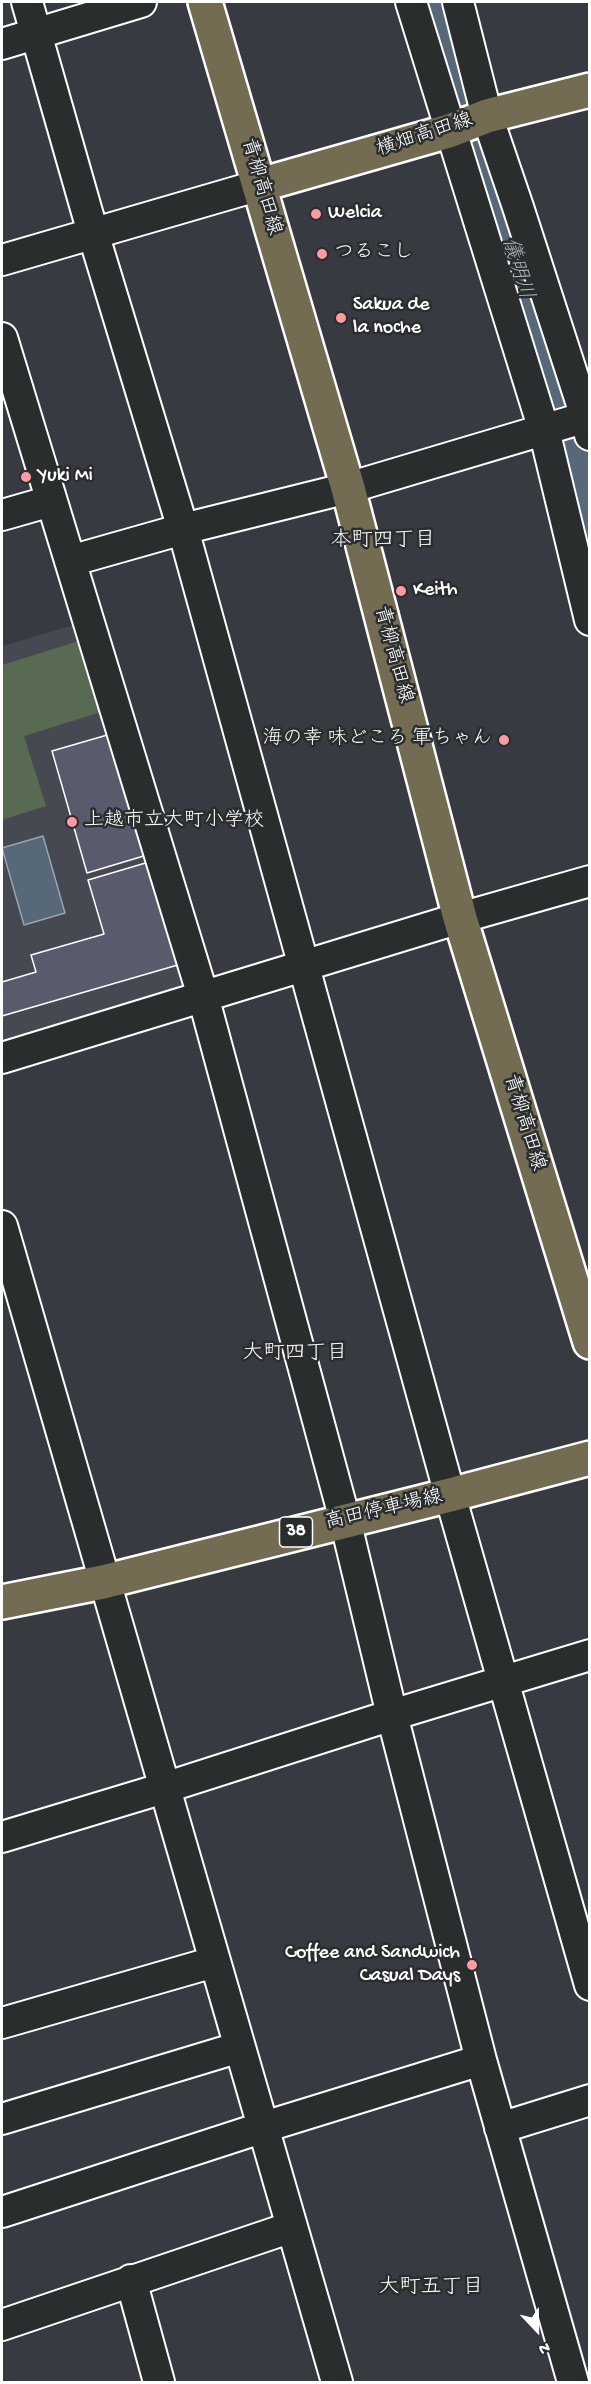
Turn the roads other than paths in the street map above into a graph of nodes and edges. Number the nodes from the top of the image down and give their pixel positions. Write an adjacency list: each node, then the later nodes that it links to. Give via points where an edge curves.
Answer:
1 (27, 2): 6 (street)
2 (141, 2): 6 (street)
3 (205, 2): 11 (main road, 青柳高田線)
4 (411, 2): 10 (street)
5 (458, 2): 9 (street)
6 (36, 33): 7 (street); 12 (street)
7 (2, 44)
8 (590, 90): 9 (main road, 横畑高田線)
9 (484, 117): 10 (main road, 横畑高田線); 15 (street)
10 (449, 131): 11 (main road, 横畑高田線); 16 (street)
11 (260, 185): 12 (street); 17 (main road, 青柳高田線)
12 (93, 233): 13 (street); 20 (street)
13 (2, 260)
14 (2, 338): 18 (street)
15 (586, 422): 16 (street)
16 (544, 430): 17 (street); 22 (street)
17 (348, 488): 20 (street); 24 (main road, 青柳高田線)
18 (51, 501): 19 (street); 21 (street)
19 (2, 515)
20 (183, 529): 21 (street); 25 (street)
21 (70, 561): 26 (street)
22 (590, 620)
23 (590, 881): 24 (street)
24 (460, 918): 25 (street); 29 (main road, 青柳高田線)
25 (303, 967): 26 (street); 31 (street)
26 (204, 996): 27 (street); 32 (street)
27 (2, 1058)
28 (2, 1226): 33 (street)
29 (590, 1342)
30 (590, 1458): 31 (main road, 高田停車場線 / 38)
31 (450, 1495): 32 (main road, 高田停車場線 / 38); 36 (street)
32 (345, 1520): 33 (main road, 高田停車場線 / 38); 37 (street)
33 (103, 1582): 34 (main road, 高田停車場線 / 38); 38 (street)
34 (2, 1602)
35 (590, 1655): 36 (street)
36 (502, 1680): 37 (street); 41 (street)
37 (392, 1715): 38 (street); 44 (street)
38 (164, 1788): 39 (street); 40 (street)
39 (2, 1837)
40 (214, 1962): 42 (street); 43 (street)
41 (590, 1985)
42 (2, 2023)
43 (240, 2047): 46 (street); 47 (street)
44 (481, 2060): 47 (street); 48 (street)
45 (590, 2100): 48 (street)
46 (2, 2119)
47 (264, 2127): 49 (street); 50 (street)
48 (500, 2128): 55 (street)
49 (2, 2212)
50 (292, 2227): 51 (street); 54 (street)
51 (131, 2280): 52 (street); 53 (street)
52 (2, 2325)
53 (159, 2382)
54 (337, 2382)
55 (573, 2382)

